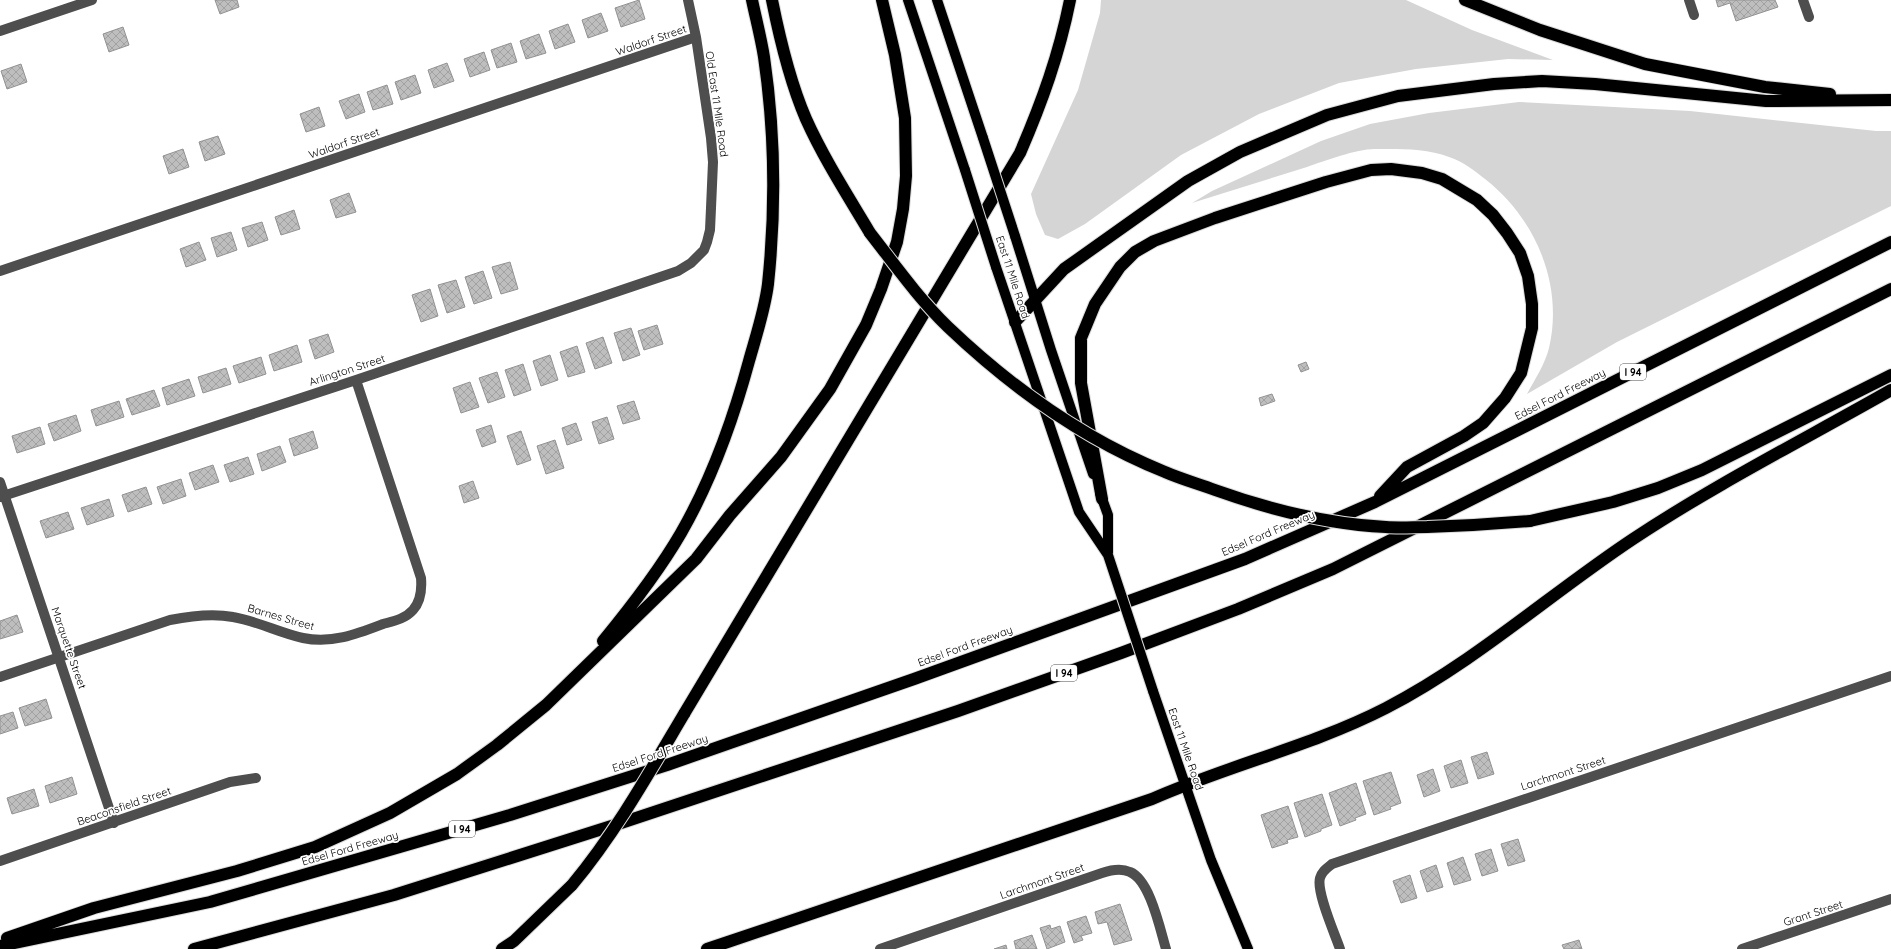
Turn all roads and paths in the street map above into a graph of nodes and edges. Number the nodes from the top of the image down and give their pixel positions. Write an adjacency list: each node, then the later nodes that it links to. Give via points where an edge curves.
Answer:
1 (92, 0): 14 (street)
2 (688, 0): 15 (street, Old East 11 Mile Road)
3 (752, 0): 34 (highway, via 764,56 774,196 768,285 757,334 737,406 715,464 681,533 632,606)
4 (772, 0): 23 (highway, bridge, via 781,46 806,119 829,165 870,233 946,325 976,353 1064,419 1164,472 1260,506 1302,517 1387,528 1530,521 1613,502 1658,488 1702,470)
5 (882, 0): 34 (highway, via 905,118 906,176 897,242 866,325 830,389 781,457 730,515 696,559)
6 (908, 0): 22 (main road, East 11 Mile Road, bridge)
7 (937, 0): 21 (main road, East 11 Mile Road, bridge)
8 (1070, 0): 43 (highway, bridge, via 1055,65 1020,153 628,808 599,853 572,885 514,941)
9 (1465, 0): 16 (highway, via 1540,30 1645,64 1765,87)
10 (1689, 0): 12 (street)
11 (1803, 0): 13 (street)
12 (1694, 15)
13 (1809, 17)
14 (0, 31)
15 (696, 37): 18 (street, Old East 11 Mile Road, via 713,162 710,230 707,242); 19 (street, Waldorf Street)
16 (1891, 100): 21 (highway, via 1766,101 1542,81 1398,96 1327,115 1240,152 1188,180 1064,270)
17 (1891, 242): 29 (highway, Edsel Ford Freeway / I 94)
18 (698, 257): 24 (street, Arlington Street, via 678,271)
19 (0, 271)
20 (1891, 289): 42 (highway, I 94, via 1332,569 1238,609 965,708 621,823 394,895)
21 (1036, 300): 22 (highway); 28 (main road, East 11 Mile Road)
22 (1015, 322): 30 (main road, East 11 Mile Road, via 1079,512)
23 (1891, 375)
24 (356, 380): 27 (street, Arlington Street); 31 (street, Barnes Street, via 421,578 422,589 418,602 407,615 349,637 317,640 233,616 206,615 170,620)
25 (1891, 390): 36 (highway, via 1726,482 1632,540 1459,665 1409,696 1334,732)
26 (0, 482): 27 (street, Marquette Street)
27 (2, 496): 31 (street, Marquette Street)
28 (1102, 499): 29 (highway, via 1081,383 1081,338 1095,304 1120,267 1135,252 1154,241 1326,182 1371,170 1422,172 1442,179 1476,200 1493,215 1507,233 1520,253 1528,276 1532,328 1521,373 1505,398 1483,423 1407,467); 30 (main road, East 11 Mile Road, via 1108,515)
29 (1374, 502): 41 (highway, Edsel Ford Freeway / I 94, via 1245,559 667,765 510,815 210,902)
30 (1108, 555): 36 (main road, East 11 Mile Road, bridge)
31 (59, 657): 33 (street, Barnes Street); 37 (street, Marquette Street)
32 (1891, 676): 48 (street, Larchmont Street, via 1332,864 1320,877 1320,888)
33 (0, 677)
34 (565, 687): 40 (highway, via 508,736 457,774 390,813 308,849 237,871 94,908)
35 (256, 778): 37 (street, Beaconsfield Street, via 230,782)
36 (1185, 785): 44 (highway, via 1152,799); 47 (main road, East 11 Mile Road, via 1211,860)
37 (114, 822): 38 (street, Beaconsfield Street)
38 (0, 860)
39 (1891, 899): 49 (street, Grant Street)
40 (0, 940)
41 (0, 946)
42 (194, 949)
43 (502, 949)
44 (707, 949)
45 (880, 949): 46 (street, Larchmont Street, via 1102,873 1120,870 1130,872 1144,885)
46 (1166, 949)
47 (1248, 949)
48 (1340, 949)
49 (1742, 949)

